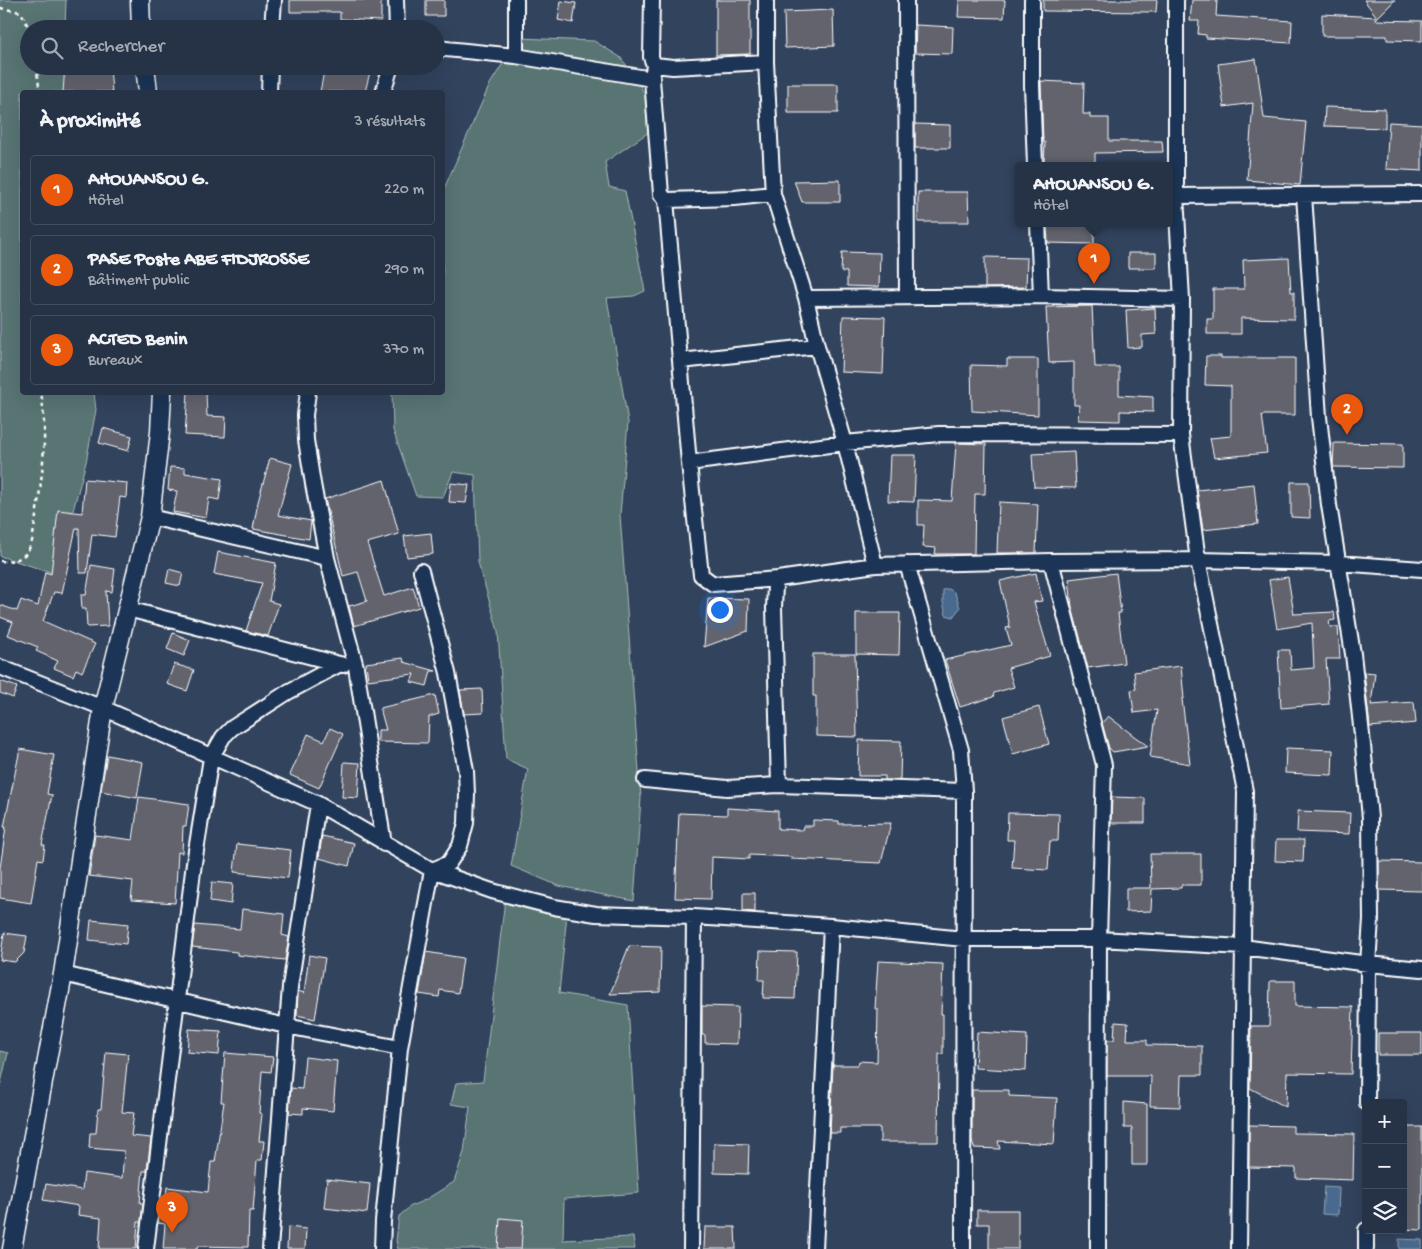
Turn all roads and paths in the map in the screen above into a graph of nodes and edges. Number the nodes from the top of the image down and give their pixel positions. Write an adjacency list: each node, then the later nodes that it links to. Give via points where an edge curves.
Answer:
1 (140, 0): 12 (street)
2 (274, 0): 13 (street)
3 (396, 0): 14 (street)
4 (516, 0): 16 (street)
5 (652, 0): 18 (street, via 651,57)
6 (766, 0): 17 (street)
7 (906, 0): 36 (street)
8 (1032, 0): 28 (street)
9 (1176, 0): 32 (street)
10 (0, 8): 11 (path, via 21,12)
11 (25, 20)
12 (141, 20)
13 (273, 20)
14 (397, 20)
15 (445, 49): 16 (street)
16 (516, 56): 23 (street)
17 (766, 62): 18 (street); 29 (street)
18 (654, 65): 23 (street)
19 (37, 75): 24 (path)
20 (146, 75): 25 (street)
21 (270, 75): 26 (street)
22 (389, 75): 27 (street)
23 (652, 80): 33 (street, via 661,194)
24 (40, 90)
25 (148, 90)
26 (269, 90)
27 (385, 90)
28 (1035, 162)
29 (773, 194): 33 (street); 37 (street)
30 (1422, 194): 31 (street)
31 (1304, 195): 32 (street); 52 (street, via 1319,417)
32 (1176, 196): 38 (street)
33 (666, 200): 40 (street)
34 (1038, 227): 35 (street)
35 (1041, 296): 36 (street); 38 (street)
36 (907, 297): 37 (street)
37 (806, 298): 39 (street)
38 (1182, 299): 44 (street)
39 (817, 346): 40 (street); 45 (street)
40 (681, 360): 46 (street)
41 (41, 395): 50 (path, via 44,412 43,473 32,541 30,549 21,558 11,562)
42 (162, 395): 47 (street)
43 (308, 395): 48 (street, via 306,440)
44 (1181, 435): 45 (street, via 939,434); 49 (street)
45 (845, 443): 46 (street); 54 (street)
46 (689, 463): 57 (street, via 701,575 714,584)
47 (150, 516): 48 (street); 58 (street)
48 (327, 558): 61 (street)
49 (1198, 560): 51 (street); 52 (street); 74 (street, via 1245,791)
50 (0, 561)
51 (1050, 561): 53 (street); 73 (street, via 1104,765)
52 (1338, 563): 55 (street); 75 (street, via 1355,672 1370,818)
53 (908, 564): 54 (street); 66 (street, via 960,750)
54 (875, 565): 57 (street)
55 (1422, 569)
56 (421, 571): 69 (street, via 448,673 468,794 460,846 449,863)
57 (778, 579): 65 (street, via 774,584 774,608)
58 (128, 609): 59 (street); 62 (street)
59 (340, 664): 61 (street); 63 (street, via 232,728)
60 (0, 666): 62 (street)
61 (356, 667): 68 (street)
62 (103, 708): 63 (street); 77 (street)
63 (211, 758): 67 (street); 78 (street)
64 (645, 780): 65 (street, via 728,788)
65 (779, 784): 66 (street)
66 (964, 791): 72 (street)
67 (318, 804): 68 (street); 79 (street)
68 (384, 844): 69 (street)
69 (432, 870): 70 (street, via 492,891 554,907 596,914); 80 (street)
70 (694, 917): 71 (street); 87 (street)
71 (831, 926): 72 (street); 88 (street)
72 (964, 939): 73 (street); 89 (street)
73 (1099, 939): 74 (street); 90 (street)
74 (1243, 947): 75 (street); 91 (street)
75 (1368, 964): 76 (street); 81 (street)
76 (1422, 969)
77 (63, 974): 78 (street); 83 (street)
78 (177, 999): 79 (street); 84 (street)
79 (286, 1026): 80 (street); 85 (street)
80 (400, 1048): 86 (street)
81 (1367, 1099)
82 (1366, 1234): 92 (street)
83 (8, 1245)
84 (146, 1249)
85 (270, 1249)
86 (382, 1249)
87 (691, 1249)
88 (815, 1249)
89 (963, 1249)
90 (1098, 1249)
91 (1239, 1249)
92 (1366, 1249)

